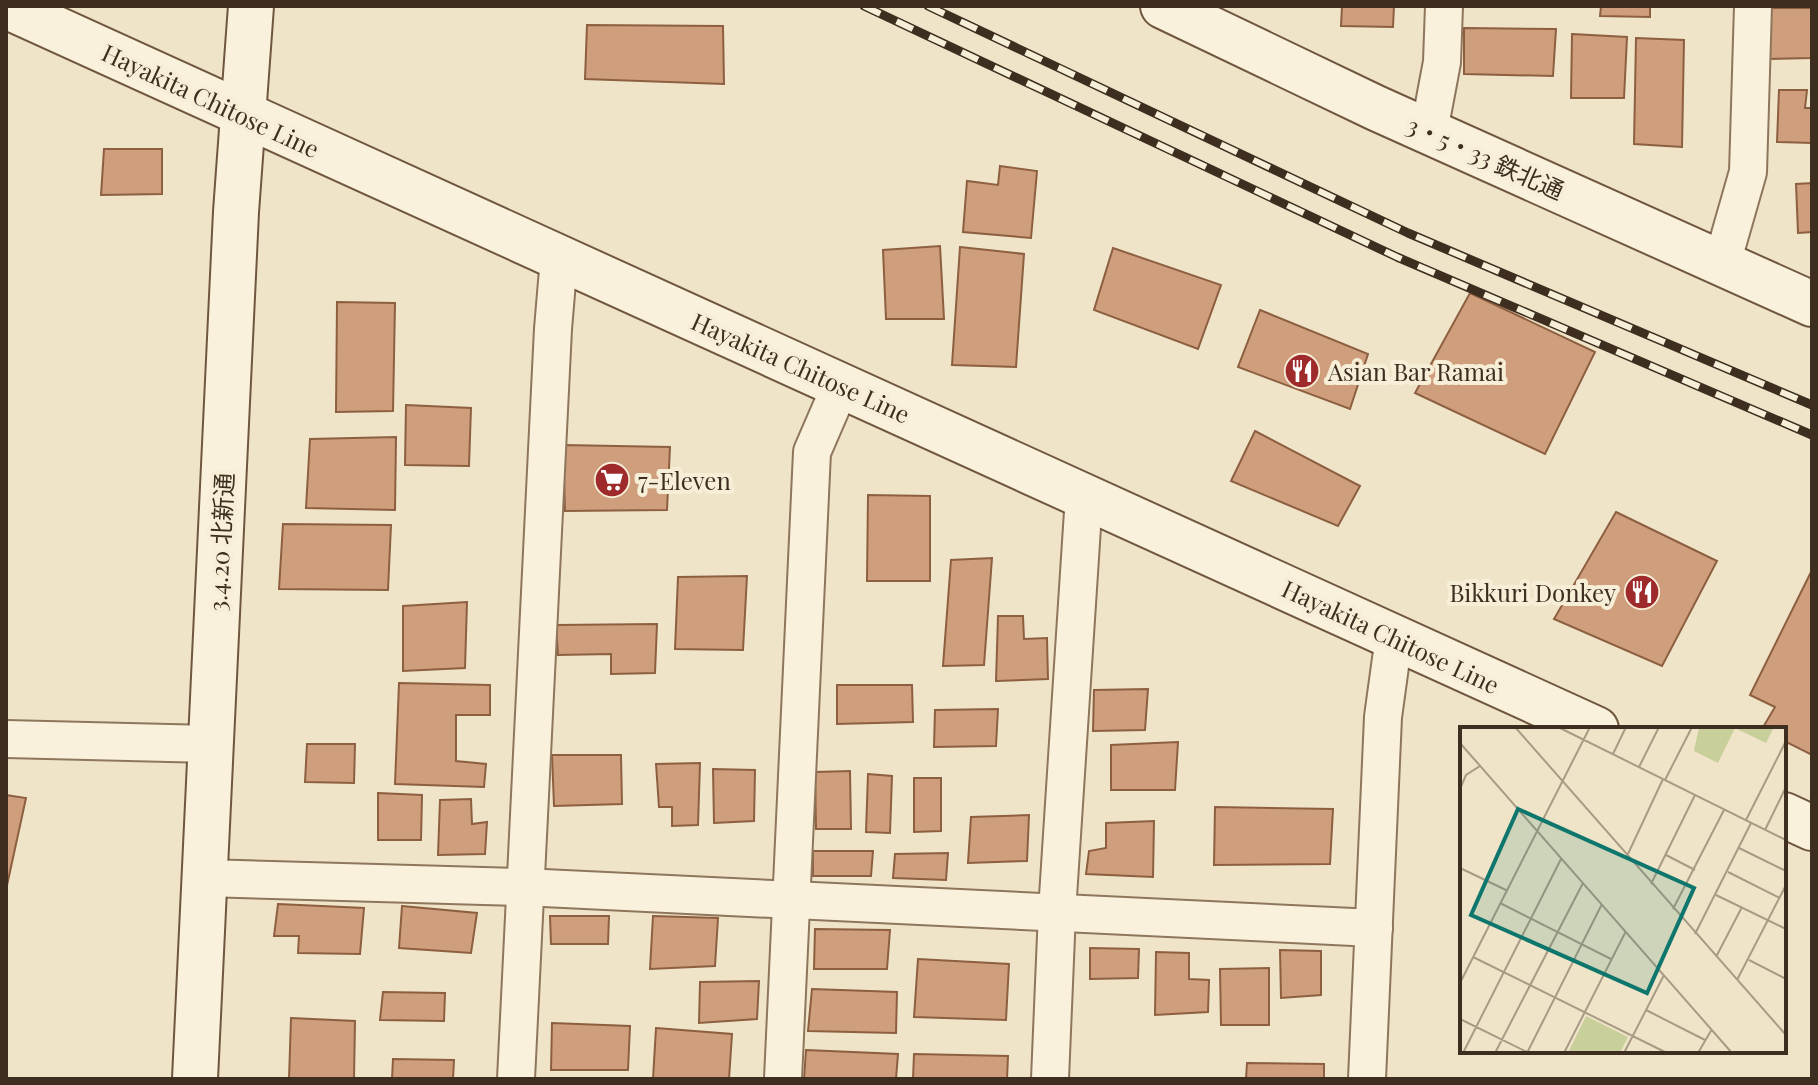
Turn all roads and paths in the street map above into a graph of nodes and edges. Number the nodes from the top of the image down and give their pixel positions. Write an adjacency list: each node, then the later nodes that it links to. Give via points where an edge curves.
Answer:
1 (6, 6): 6 (street, Hayakita Chitose Line)
2 (251, 6): 6 (street, 3.4.20 北新通)
3 (1163, 6): 7 (street, 3・5・33 鉄北通)
4 (1444, 6): 7 (street, via 1442,62)
5 (1753, 6): 9 (street, via 1748,172)
6 (243, 115): 8 (street, Hayakita Chitose Line); 16 (street, 3.4.20 北新通)
7 (1429, 131): 9 (street, 3・5・33 鉄北通)
8 (559, 258): 11 (street, Hayakita Chitose Line); 20 (street)
9 (1722, 263): 10 (street, 3・5・33 鉄北通)
10 (1812, 304)
11 (841, 385): 12 (street, Hayakita Chitose Line); 21 (street, via 812,452)
12 (1084, 496): 13 (street, Hayakita Chitose Line); 22 (street)
13 (1394, 637): 14 (street, Hayakita Chitose Line); 23 (street, via 1383,717)
14 (1592, 727)
15 (6, 739): 16 (street)
16 (210, 744): 19 (street, 3.4.20 北新通)
17 (1786, 816): 18 (street)
18 (1812, 828)
19 (204, 878): 20 (street); 24 (street, 3.4.20 北新通)
20 (523, 887): 21 (street); 25 (street)
21 (792, 899): 22 (street); 26 (street)
22 (1057, 912): 23 (street); 27 (street)
23 (1374, 928): 28 (street)
24 (195, 1079)
25 (516, 1079)
26 (783, 1079)
27 (1050, 1079)
28 (1367, 1079)

